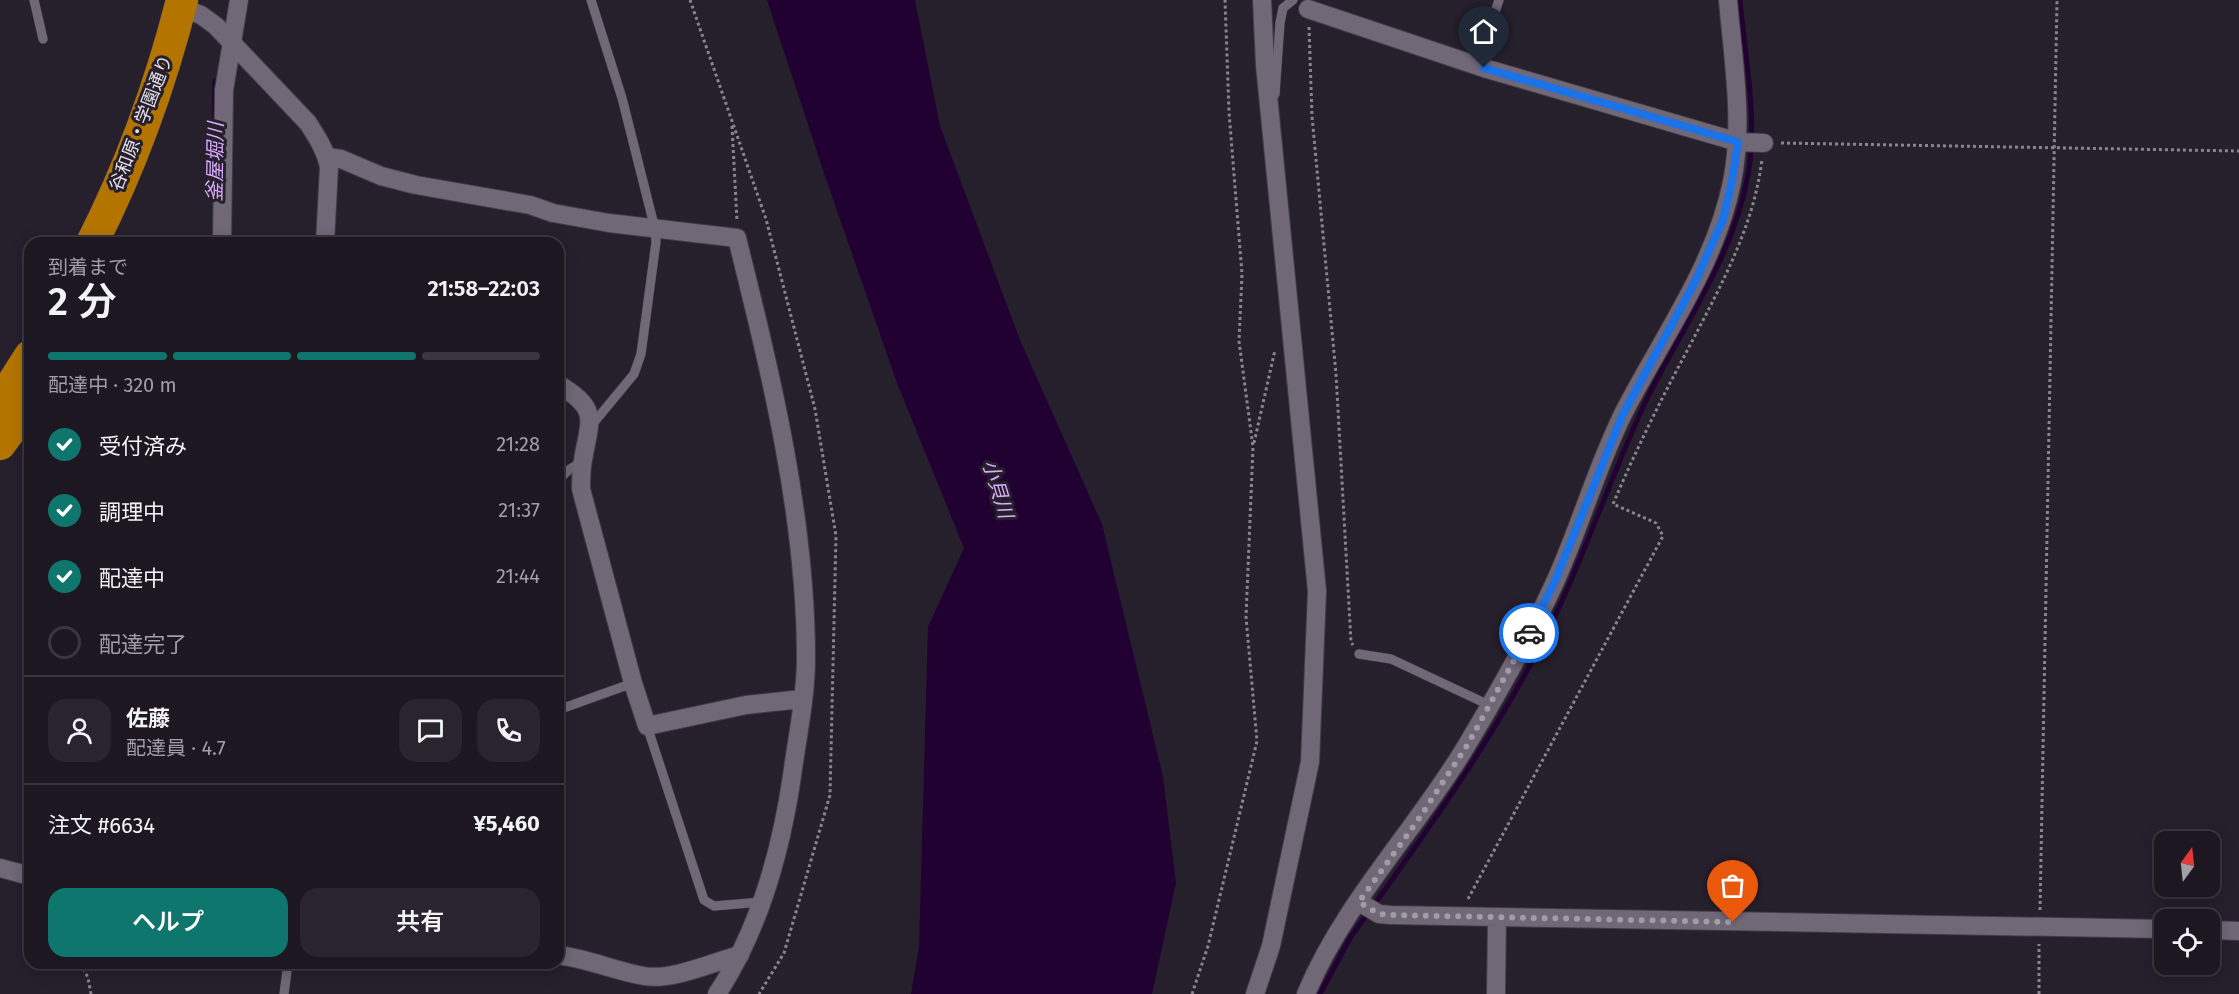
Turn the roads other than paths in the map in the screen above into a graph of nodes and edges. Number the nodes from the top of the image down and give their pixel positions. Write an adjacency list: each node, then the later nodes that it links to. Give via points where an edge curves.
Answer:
1 (34, 0): 9 (lane)
2 (238, 0): 10 (street)
3 (591, 0): 15 (lane, via 622,98)
4 (1262, 0): 12 (street)
5 (1499, 0): 11 (lane, via 1485,41)
6 (1728, 0): 13 (street)
7 (1301, 2): 11 (street); 12 (lane, via 1283,8)
8 (192, 5): 10 (street); 16 (highway, 谷和原・学園通り); 17 (highway, 谷和原・学園通り, via 187,66)
9 (43, 39)
10 (231, 42): 14 (street, via 308,123); 18 (street, via 224,90)
11 (1484, 68): 13 (street)
12 (1272, 141): 46 (street, via 1317,591 1310,762 1271,946)
13 (1752, 142): 30 (street, via 1732,181 1723,220 1703,266 1623,414 1555,581)
14 (327, 157): 15 (street, via 416,185); 19 (street)
15 (655, 229): 23 (lane, via 641,354 634,374); 29 (street, via 737,238 770,370 793,509 804,610 806,661)
16 (95, 237)
17 (119, 237)
18 (222, 237)
19 (325, 237)
20 (24, 374): 22 (highway)
21 (564, 389): 23 (street, via 583,403)
22 (17, 395): 24 (highway)
23 (591, 426): 25 (street)
24 (0, 444)
25 (582, 462): 26 (lane); 28 (street, via 581,489)
26 (564, 476)
27 (1359, 654): 30 (lane, via 1391,659)
28 (633, 683): 31 (lane); 32 (street)
29 (802, 699): 32 (street, via 746,705); 35 (street, via 784,828)
30 (1489, 705): 36 (street, via 1420,817)
31 (564, 708)
32 (647, 726): 35 (lane, via 704,900 714,906)
33 (0, 868): 34 (street)
34 (24, 874)
35 (761, 902): 41 (street)
36 (1359, 902): 37 (street, via 1379,914); 47 (street, via 1333,941)
37 (1497, 918): 38 (street); 48 (street)
38 (2154, 929)
39 (2220, 930): 40 (street)
40 (2239, 931)
41 (740, 955): 42 (street, via 646,977); 45 (street)
42 (564, 956)
43 (287, 969): 44 (lane)
44 (284, 994)
45 (717, 994)
46 (1255, 994)
47 (1306, 994)
48 (1496, 994)

